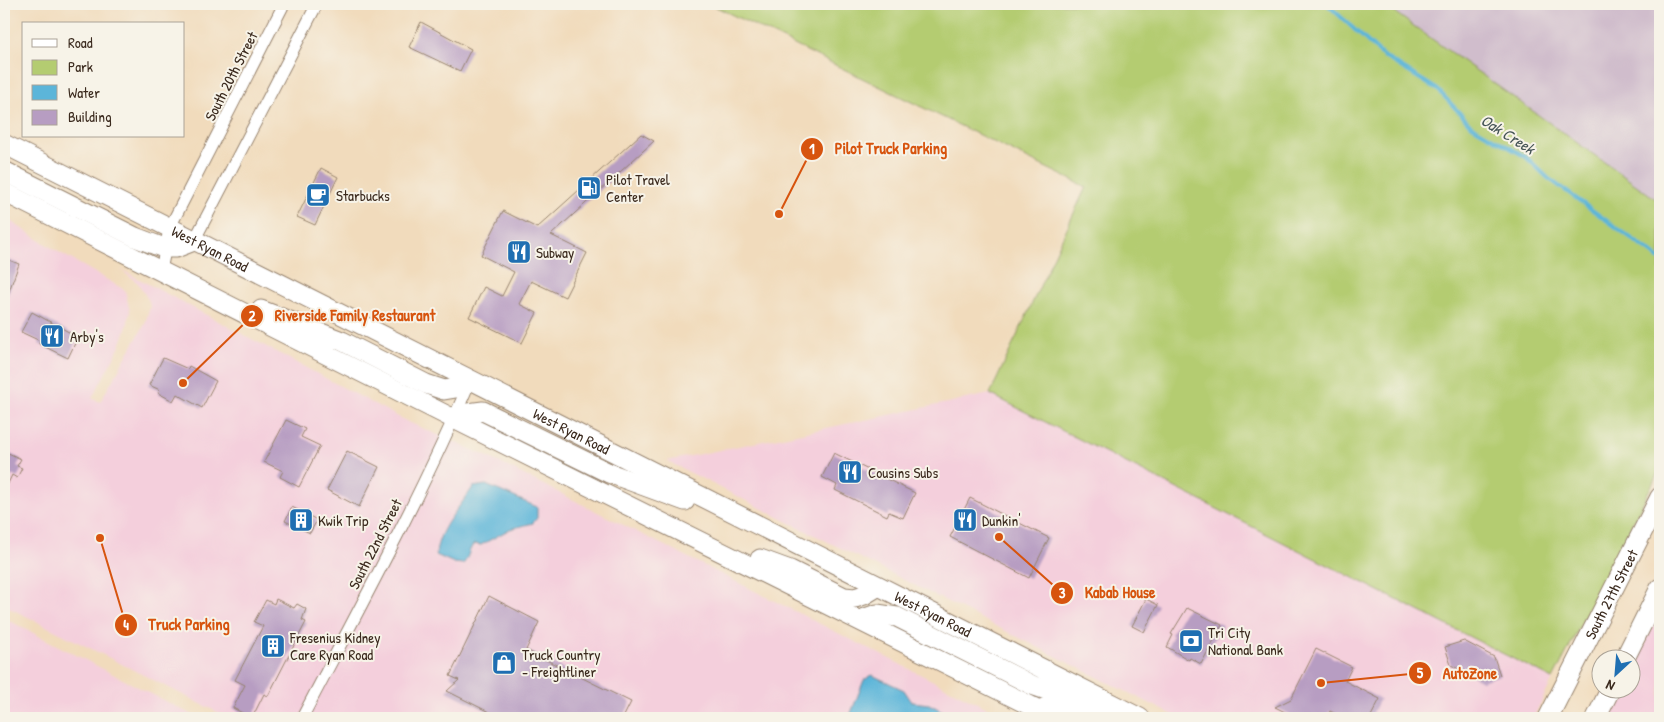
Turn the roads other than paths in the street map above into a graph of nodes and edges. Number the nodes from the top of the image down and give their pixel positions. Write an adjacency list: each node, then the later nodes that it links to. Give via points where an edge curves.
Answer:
1 (284, 4): 6 (street, South 20th Street)
2 (317, 4): 7 (street)
3 (4, 144): 6 (main road, West Ryan Road)
4 (4, 171): 8 (main road, via 135,237)
5 (4, 192): 9 (main road)
6 (169, 229): 7 (main road, West Ryan Road); 8 (street, South 20th Street)
7 (194, 241): 8 (main road, via 176,248); 11 (main road, West Ryan Road)
8 (164, 248): 9 (street, South 20th Street)
9 (161, 272): 10 (main road)
10 (225, 304): 11 (main road, via 256,308 342,341 444,390); 12 (main road)
11 (470, 381): 12 (street, South 22nd Street); 14 (main road, West Ryan Road)
12 (454, 419): 14 (main road, via 483,411 609,473 690,503); 15 (main road); 22 (street, South 22nd Street)
13 (1660, 497): 26 (main road, South 27th Street)
14 (732, 514): 16 (main road, West Ryan Road)
15 (703, 542): 16 (main road, via 790,570 844,597 855,598); 18 (main road)
16 (877, 587): 25 (main road, West Ryan Road)
17 (1660, 588): 19 (main road)
18 (860, 620): 21 (main road); 25 (main road, via 877,614 898,617 1032,685 1088,705)
19 (1629, 650)
20 (1605, 700): 27 (main road)
21 (1024, 702): 23 (main road); 24 (main road)
22 (302, 718)
23 (1055, 718)
24 (1076, 718)
25 (1140, 718)
26 (1548, 718)
27 (1596, 718)

